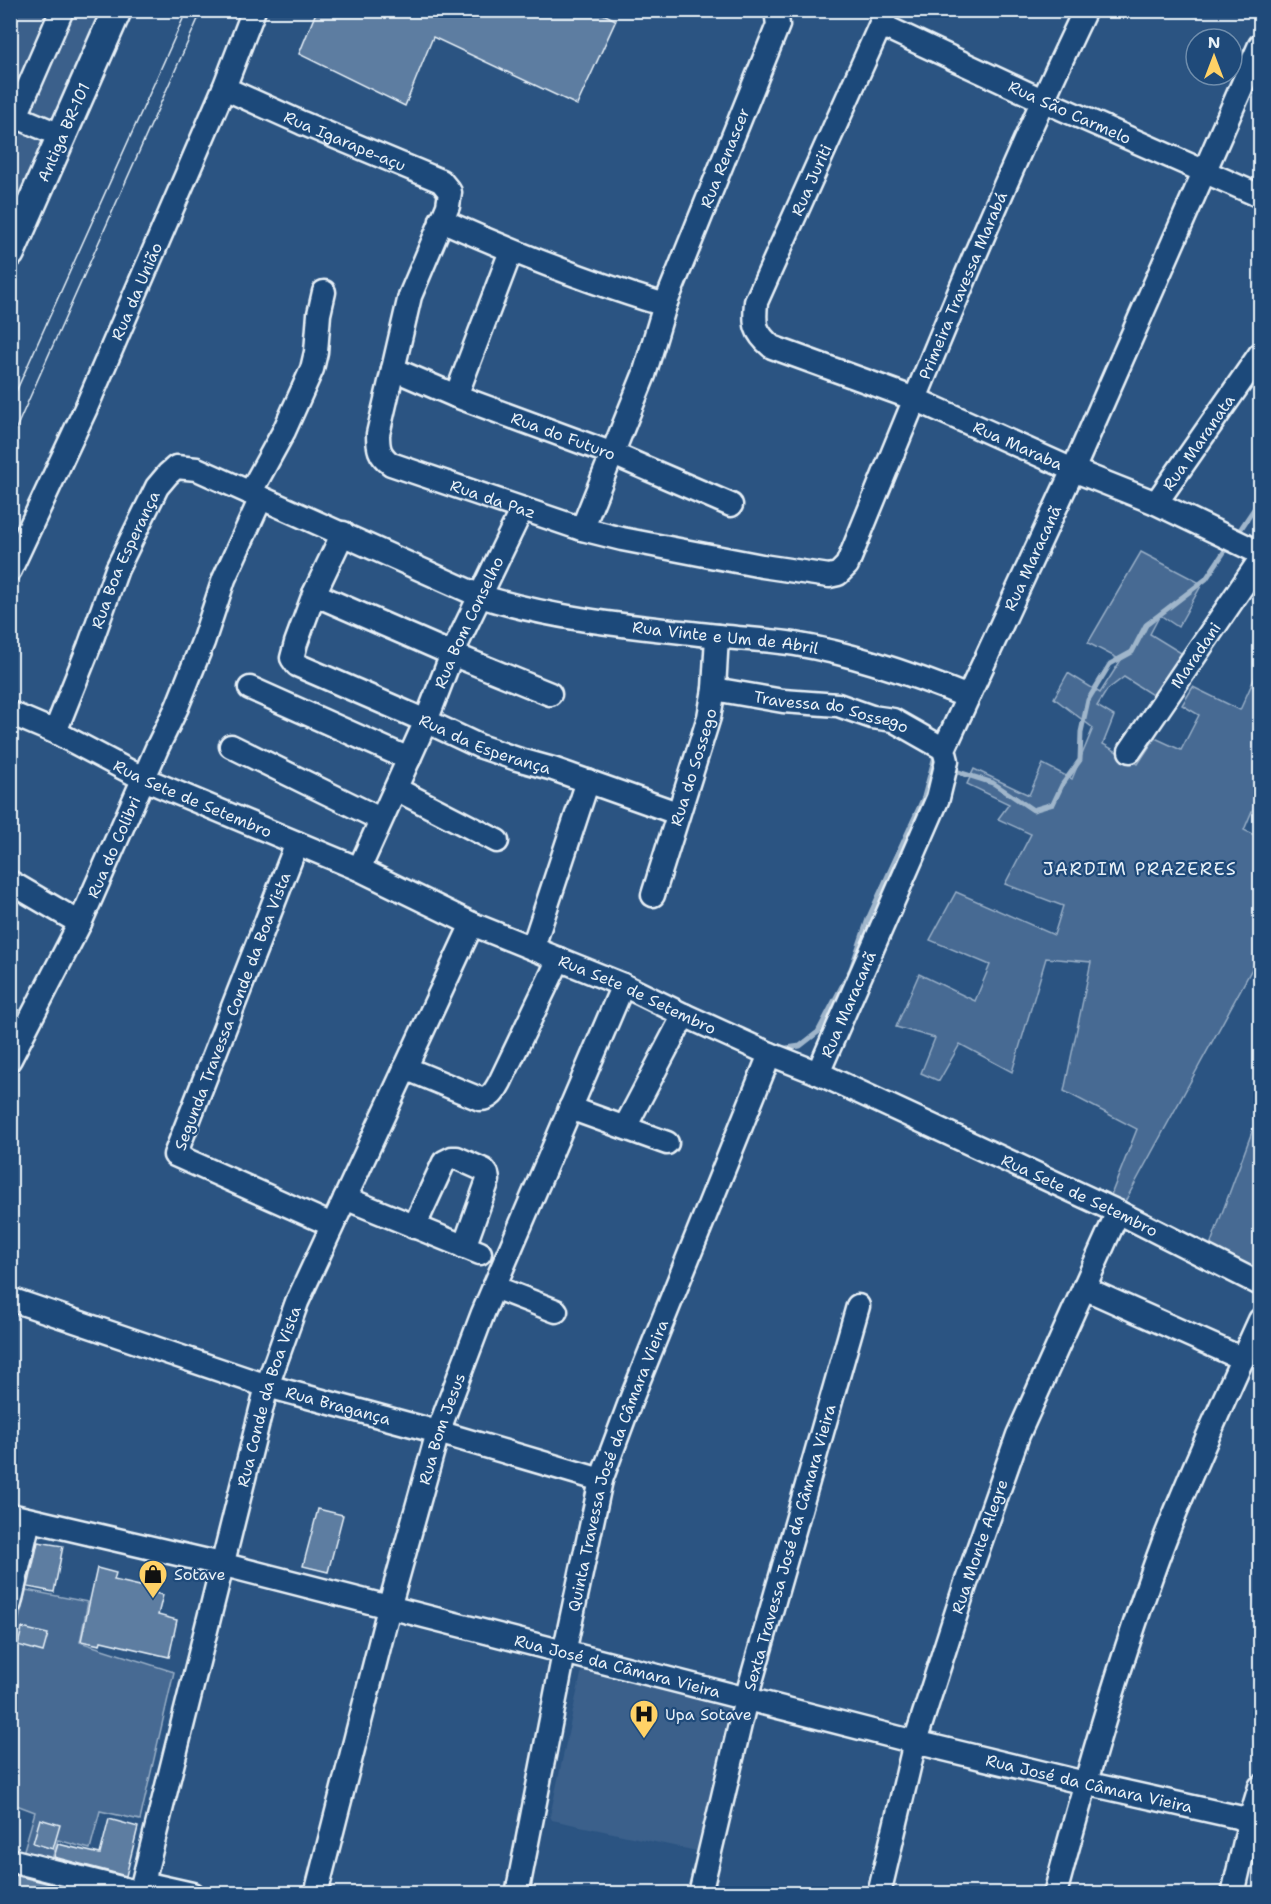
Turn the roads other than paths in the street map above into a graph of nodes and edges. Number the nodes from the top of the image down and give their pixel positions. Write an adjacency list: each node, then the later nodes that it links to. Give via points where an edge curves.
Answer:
1 (62, 10): 10 (street)
2 (117, 10): 11 (main road, Antiga BR-101)
3 (254, 10): 8 (street, Rua da União)
4 (776, 10): 18 (street, Rua Renascer, via 778,25)
5 (1085, 10): 9 (street, Primeira Travessa Marabá)
6 (884, 18): 9 (street, Rua São Carmelo); 19 (street, Rua Juriti, via 756,302 754,322 760,337)
7 (1260, 45): 12 (street, Rua Maracanã)
8 (224, 88): 14 (street, Rua Igarape-açu, via 441,181 450,192); 35 (street, Rua da União, via 86,408)
9 (1042, 100): 12 (street, Rua São Carmelo); 23 (street, Primeira Travessa Marabá)
10 (13, 115): 11 (street)
11 (62, 136): 16 (main road, Antiga BR-101)
12 (1205, 171): 13 (street, Rua São Carmelo); 25 (street, Rua Maracanã)
13 (1260, 196)
14 (445, 213): 15 (street); 21 (street, Rua da Paz, via 410,296)
15 (511, 251): 18 (street); 22 (street)
16 (10, 253)
17 (324, 292): 26 (street, via 312,369)
18 (665, 305): 24 (street, Rua Renascer, via 644,375)
19 (772, 347): 23 (street, Rua Maraba)
20 (1260, 354): 27 (street, Rua Maranata)
21 (393, 369): 22 (street, Rua do Futuro); 29 (street, Rua da Paz, via 378,434 382,457 391,464)
22 (456, 396): 24 (street, Rua do Futuro)
23 (915, 399): 25 (street, Rua Maraba); 34 (street, Primeira Travessa Marabá)
24 (613, 454): 28 (street, Rua do Futuro); 30 (street, Rua Renascer)
25 (1073, 470): 27 (street, Rua Maraba); 43 (street, Rua Maracanã)
26 (255, 496): 31 (street, Rua Boa Esperança); 46 (street, Rua Boa Esperança, via 197,469 176,467 168,474 157,487 117,569); 51 (street, Rua do Colibri, via 192,671)
27 (1156, 504): 32 (street, Rua Maraba)
28 (731, 505)
29 (522, 509): 30 (street, Rua da Paz); 37 (street, Rua Bom Conselho)
30 (582, 529): 34 (street, Rua da Paz, via 803,574 829,576)
31 (343, 533): 36 (street); 37 (street)
32 (1260, 553)
33 (1260, 560): 49 (street, Maradani)
34 (847, 565)
35 (10, 570)
36 (314, 594): 39 (street); 45 (street, Rua da Esperança, via 292,653 297,665)
37 (480, 596): 38 (street, Rua Vinte e Um de Abril, via 561,616); 39 (street, Rua Bom Conselho)
38 (717, 636): 41 (street, Rua do Sossego); 43 (street, Rua Vinte e Um de Abril, via 826,650 912,674)
39 (452, 654): 42 (street); 45 (street, Rua Bom Conselho)
40 (250, 688): 50 (street)
41 (714, 689): 48 (street, Travessa do Sossego, via 783,701 838,705 893,720); 54 (street, Rua do Sossego, via 701,744)
42 (550, 694)
43 (969, 697): 48 (street, Rua Maracanã)
44 (10, 713): 46 (street, Rua Sete de Setembro)
45 (426, 721): 50 (street, Rua Bom Conselho); 52 (street, Rua da Esperança, via 479,746)
46 (55, 732): 51 (street, Rua Sete de Setembro)
47 (231, 746): 55 (street)
48 (944, 749): 70 (street, Rua Maracanã, via 947,761 938,798)
49 (1130, 751)
50 (409, 759): 53 (street, Rua Bom Conselho)
51 (144, 779): 57 (street, Rua Sete de Setembro); 61 (street, Rua do Colibri)
52 (588, 781): 54 (street, Rua da Esperança); 63 (street)
53 (396, 789): 55 (street, Rua Bom Conselho); 56 (street)
54 (677, 813): 60 (street, Rua do Sossego)
55 (380, 819): 58 (street, Rua Bom Conselho)
56 (497, 841)
57 (297, 843): 58 (street, Rua Sete de Setembro); 76 (street, Segunda Travessa Conde da Boa Vista, via 175,1155)
58 (359, 869): 62 (street, Rua Sete de Setembro)
59 (10, 882): 61 (street)
60 (653, 895)
61 (80, 923): 68 (street, Rua do Colibri)
62 (472, 924): 63 (street, Rua Sete de Setembro); 69 (street, Rua Conde da Boa Vista)
63 (533, 947): 64 (street, Rua Sete de Setembro)
64 (559, 959): 65 (street, Rua Sete de Setembro); 69 (street, via 491,1096 480,1099)
65 (623, 985): 66 (street, Rua Sete de Setembro); 71 (street, Rua Bom Jesus)
66 (684, 1015): 67 (street, Rua Sete de Setembro); 72 (street)
67 (770, 1054): 70 (street, Rua Sete de Setembro); 88 (street, Quinta Travessa José da Câmara Vieira)
68 (10, 1059)
69 (405, 1068): 74 (street, Rua Conde da Boa Vista)
70 (818, 1073): 75 (street, Rua Sete de Setembro)
71 (570, 1108): 72 (street); 79 (street, Rua Bom Jesus)
72 (624, 1127): 73 (street)
73 (667, 1143)
74 (345, 1198): 76 (street, Rua Conde da Boa Vista); 77 (street)
75 (1118, 1212): 78 (street, Rua Sete de Setembro); 80 (street, Rua Monte Alegre)
76 (332, 1225): 86 (street, Rua Conde da Boa Vista, via 297,1302)
77 (414, 1227): 77 (street, via 444,1162 457,1158 484,1170 488,1180 472,1250)
78 (1260, 1284)
79 (494, 1287): 83 (street); 87 (street, Rua Bom Jesus)
80 (1084, 1288): 85 (street); 95 (street, Rua Monte Alegre, via 1018,1435)
81 (10, 1299): 86 (street, Rua Bragança)
82 (858, 1306): 94 (street, Sexta Travessa José da Câmara Vieira)
83 (556, 1311)
84 (1260, 1320): 85 (street)
85 (1243, 1359): 96 (street, via 1164,1542)
86 (267, 1386): 87 (street, Rua Bragança); 90 (street, Rua Conde da Boa Vista)
87 (438, 1432): 88 (street, Rua Bragança); 92 (street, Rua Bom Jesus)
88 (601, 1480): 93 (street, Quinta Travessa José da Câmara Vieira)
89 (20, 1517): 90 (street, Rua José da Câmara Vieira); 91 (street)
90 (221, 1564): 92 (street, Rua José da Câmara Vieira); 100 (street, Rua Conde da Boa Vista)
91 (10, 1604)
92 (389, 1608): 93 (street, Rua José da Câmara Vieira); 102 (street, Rua Bom Jesus)
93 (564, 1653): 94 (street, Rua José da Câmara Vieira); 103 (street, Quinta Travessa José da Câmara Vieira)
94 (746, 1699): 95 (street, Rua José da Câmara Vieira); 104 (street, Sexta Travessa José da Câmara Vieira)
95 (915, 1742): 96 (street, Rua José da Câmara Vieira); 105 (street, Rua Monte Alegre)
96 (1085, 1784): 98 (street, Rua José da Câmara Vieira); 106 (street)
97 (1260, 1787): 98 (street)
98 (1255, 1821): 107 (street)
99 (10, 1860): 100 (street)
100 (141, 1890): 101 (street)
101 (192, 1893)
102 (316, 1893)
103 (517, 1893)
104 (700, 1893)
105 (879, 1893)
106 (1055, 1893)
107 (1233, 1893)

